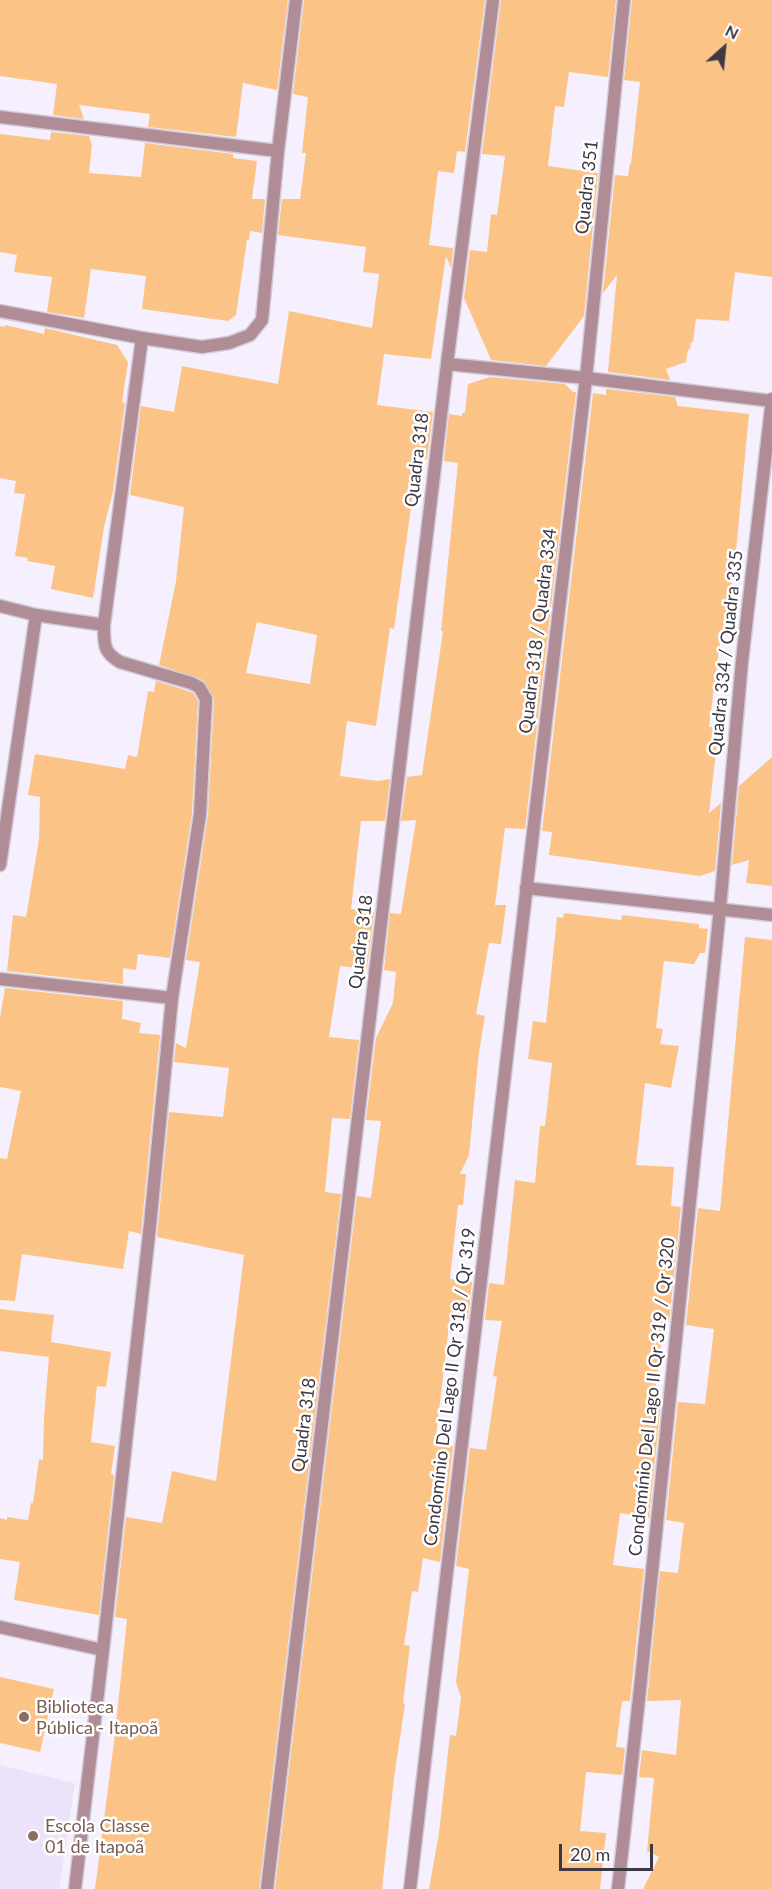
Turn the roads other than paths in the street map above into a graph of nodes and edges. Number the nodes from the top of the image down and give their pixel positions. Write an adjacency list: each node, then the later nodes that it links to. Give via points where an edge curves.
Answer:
1 (296, 0): 5 (street)
2 (494, 0): 8 (street, Quadra 318)
3 (624, 0): 9 (street, Quadra 351)
4 (0, 117): 5 (street)
5 (278, 151): 7 (street, via 262,320 250,335 230,343 202,347)
6 (0, 311): 7 (street)
7 (142, 338): 13 (street)
8 (447, 364): 9 (street); 23 (street, Quadra 318)
9 (586, 378): 10 (street); 15 (street, Quadra 318 / Quadra 334)
10 (772, 401): 16 (street, Quadra 334 / Quadra 335, via 742,662)
11 (0, 606): 12 (street)
12 (36, 615): 13 (street); 14 (street)
13 (104, 625): 19 (street, via 104,646 111,656 191,683 199,687 206,699 200,814)
14 (0, 865)
15 (526, 888): 16 (street); 24 (street, Condomínio Del Lago II Qr 318 / Qr 319)
16 (720, 908): 17 (street); 25 (street, Condomínio Del Lago II Qr 319 / Qr 320)
17 (772, 915)
18 (0, 979): 19 (street)
19 (172, 998): 21 (street)
20 (0, 1628): 21 (street)
21 (103, 1650): 22 (street)
22 (75, 1889)
23 (267, 1889)
24 (410, 1889)
25 (618, 1889)

